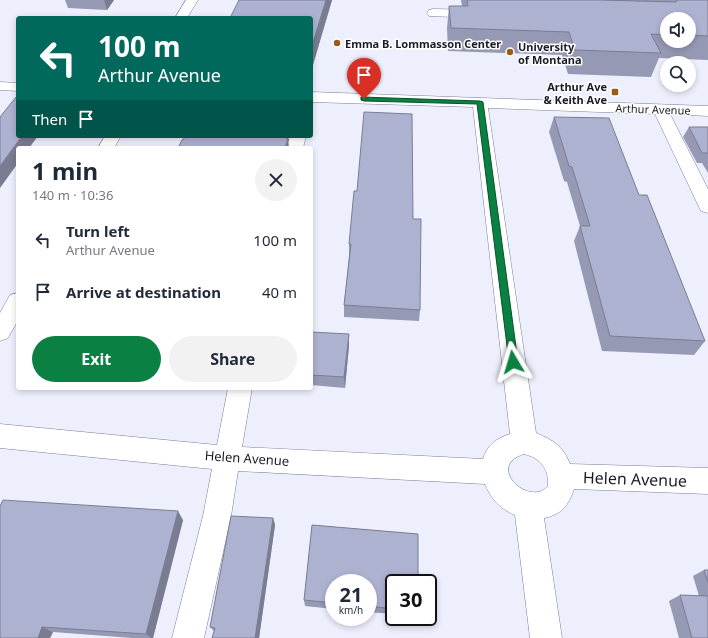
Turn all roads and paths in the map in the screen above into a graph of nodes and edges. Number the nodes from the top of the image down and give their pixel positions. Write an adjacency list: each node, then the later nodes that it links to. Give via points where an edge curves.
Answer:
1 (192, 0): 4 (street)
2 (433, 13): 3 (street)
3 (488, 14)
4 (182, 16)
5 (0, 86): 6 (street)
6 (16, 87)
7 (313, 97): 8 (street, Arthur Avenue)
8 (480, 102): 9 (street, Arthur Avenue); 16 (street)
9 (660, 109): 10 (street, Arthur Avenue); 11 (street)
10 (708, 111)
11 (708, 207)
12 (16, 304): 13 (street)
13 (0, 332)
14 (240, 390): 17 (street)
15 (0, 436): 17 (street, Helen Avenue)
16 (524, 442): 18 (street, via 513,443 503,448 497,455); 19 (street, via 546,451 560,468)
17 (227, 458): 18 (street, Helen Avenue); 22 (street, via 217,516)
18 (494, 472): 21 (street, via 499,487 508,497)
19 (562, 476): 20 (street, Helen Avenue); 21 (street, via 557,497 540,507)
20 (708, 481)
21 (528, 506): 23 (street)
22 (188, 638)
23 (546, 638)

